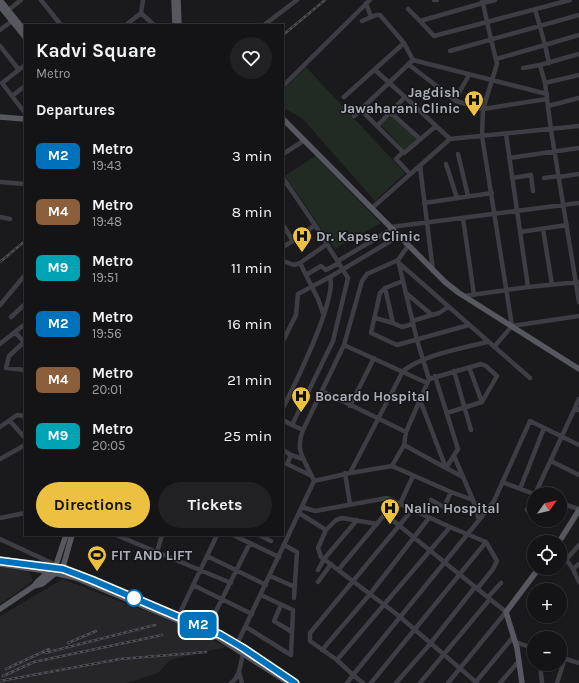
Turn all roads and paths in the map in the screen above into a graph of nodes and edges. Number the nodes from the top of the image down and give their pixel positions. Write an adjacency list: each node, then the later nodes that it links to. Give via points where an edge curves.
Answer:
1 (0, 0): 18 (main road)
2 (21, 0): 18 (street)
3 (41, 0): 26 (street)
4 (143, 0): 19 (street)
5 (174, 0): 29 (main road)
6 (178, 0): 30 (main road)
7 (297, 0): 31 (street)
8 (434, 0): 9 (street)
9 (437, 0)
10 (495, 0): 13 (street)
11 (570, 0): 14 (street)
12 (368, 2): 21 (street); 58 (street)
13 (482, 2): 24 (street); 25 (street)
14 (552, 2): 17 (street)
15 (0, 6): 18 (main road)
16 (408, 9): 24 (street)
17 (535, 9): 25 (street); 32 (street)
18 (7, 11): 22 (main road); 34 (main road)
19 (141, 13): 27 (street); 28 (street)
20 (579, 15): 32 (street)
21 (371, 17): 23 (street); 38 (street, via 380,15)
22 (12, 21): 33 (street); 36 (main road)
23 (362, 21)
24 (420, 21): 25 (street, via 434,36)
25 (487, 22): 37 (street)
26 (59, 24)
27 (127, 24)
28 (153, 24)
29 (175, 24)
30 (179, 24)
31 (265, 24)
32 (540, 27): 37 (street); 39 (street)
33 (0, 30)
34 (24, 30)
35 (579, 35): 39 (street)
36 (24, 36)
37 (492, 40): 41 (street); 43 (street)
38 (404, 43): 44 (street); 51 (street)
39 (545, 45): 43 (street); 45 (street)
40 (0, 46): 50 (street)
41 (450, 51)
42 (579, 54): 45 (street)
43 (496, 59): 54 (street)
44 (413, 60): 46 (street); 52 (street)
45 (549, 63): 47 (street)
46 (408, 64): 56 (street); 66 (street)
47 (540, 65): 49 (street); 57 (street)
48 (24, 66): 50 (street)
49 (523, 68)
50 (18, 70): 55 (street)
51 (375, 70): 56 (street); 62 (street)
52 (469, 75): 54 (street); 66 (street)
53 (579, 75): 57 (street)
54 (492, 81): 60 (street); 68 (street)
55 (1, 82): 61 (street)
56 (389, 83): 63 (street); 69 (street)
57 (545, 83): 60 (street)
58 (284, 85)
59 (24, 87): 61 (street)
60 (546, 94): 65 (street)
61 (12, 96): 70 (street)
62 (344, 97)
63 (405, 97): 71 (street); 77 (street)
64 (579, 98): 67 (street)
65 (547, 99): 67 (street); 68 (street)
66 (455, 100): 68 (street)
67 (548, 106): 79 (street)
68 (483, 109): 81 (street)
69 (361, 110): 72 (street); 76 (street)
70 (24, 112)
71 (391, 113): 76 (street); 82 (street)
72 (354, 116)
73 (0, 117): 74 (main road)
74 (24, 119)
75 (285, 123): 84 (main road)
76 (377, 126): 86 (street)
77 (436, 126): 82 (street); 83 (street)
78 (579, 126): 79 (street)
79 (551, 130): 80 (street); 87 (street)
80 (506, 134): 81 (street); 90 (street)
81 (482, 136): 83 (street); 102 (street)
82 (420, 139): 86 (street)
83 (450, 139): 92 (street)
84 (305, 140): 88 (street); 108 (main road)
85 (579, 148): 87 (street)
86 (403, 152): 93 (street, via 396,159)
87 (555, 152): 90 (street); 95 (street)
88 (284, 153)
89 (458, 154): 103 (street)
90 (510, 158): 96 (street)
91 (446, 164): 104 (street)
92 (420, 166): 93 (street); 105 (street)
93 (410, 174): 108 (street)
94 (579, 174): 95 (street)
95 (559, 176): 97 (street); 107 (street)
96 (512, 178): 101 (street, via 531,176); 109 (street)
97 (544, 178)
98 (284, 179): 115 (street)
99 (0, 182): 100 (street)
100 (24, 184)
101 (533, 191)
102 (492, 193): 103 (street); 110 (street)
103 (468, 196): 104 (street)
104 (457, 198): 105 (street)
105 (424, 203): 114 (street)
106 (579, 203): 107 (street)
107 (564, 205): 109 (street); 116 (street)
108 (372, 208): 118 (main road)
109 (516, 211): 110 (street); 120 (street)
110 (496, 214): 113 (street); 143 (street)
111 (0, 217): 112 (street)
112 (10, 218)
113 (463, 218): 114 (street); 145 (street)
114 (426, 223): 118 (street); 133 (street)
115 (315, 225): 122 (street); 123 (street)
116 (567, 225): 119 (street); 130 (street)
117 (284, 228): 122 (street)
118 (392, 228): 121 (main road); 129 (street)
119 (542, 229): 120 (street); 139 (street)
120 (520, 232): 141 (street)
121 (399, 236): 125 (main road); 132 (street)
122 (293, 241): 124 (street)
123 (327, 244): 129 (street); 131 (street)
124 (284, 246)
125 (408, 246): 127 (street); 133 (main road)
126 (284, 260): 131 (street, via 294,265)
127 (398, 261): 137 (street); 150 (street); 167 (street, via 367,274 362,281)
128 (579, 261): 130 (street)
129 (338, 262): 132 (street); 134 (street, via 326,270 321,266)
130 (573, 262): 138 (street)
131 (300, 263): 134 (street)
132 (343, 269): 136 (street); 192 (street, via 348,278 333,341)
133 (433, 271): 146 (main road)
134 (306, 275): 140 (street)
135 (24, 276): 148 (street)
136 (330, 277): 140 (street); 151 (street)
137 (403, 281): 142 (street); 144 (street)
138 (577, 282): 139 (street); 147 (street)
139 (552, 285): 141 (street)
140 (312, 286): 151 (street); 162 (street, via 298,294 296,315)
141 (528, 287): 143 (street)
142 (385, 288): 155 (street, via 380,293); 157 (street)
143 (507, 290): 145 (street); 160 (street)
144 (406, 293): 152 (street); 156 (street)
145 (474, 295): 146 (street)
146 (464, 296): 160 (main road)
147 (579, 302)
148 (0, 305)
149 (24, 305): 153 (street)
150 (448, 307): 152 (street); 159 (street)
151 (323, 313): 183 (street, via 316,337)
152 (432, 315): 156 (street)
153 (11, 316)
154 (579, 316): 160 (street)
155 (375, 318): 157 (street); 163 (street, via 371,333 397,345)
156 (413, 322): 157 (street, via 402,327); 163 (street)
157 (393, 323)
158 (24, 325): 161 (street)
159 (469, 325): 163 (street); 164 (street)
160 (512, 326): 168 (street); 172 (main road)
161 (15, 332): 165 (street); 166 (street)
162 (284, 340)
163 (417, 340): 170 (street)
164 (487, 342): 168 (street); 170 (street)
165 (24, 343): 173 (street, via 10,356 6,368)
166 (0, 344)
167 (344, 345): 169 (street); 179 (street)
168 (494, 348): 177 (street)
169 (374, 358): 174 (street); 184 (street)
170 (422, 360): 174 (street); 178 (street)
171 (469, 367): 175 (street); 182 (street); 182 (street, via 481,364 496,376)
172 (579, 369)
173 (24, 370)
174 (403, 371): 178 (street); 189 (street)
175 (454, 371): 176 (street); 185 (street)
176 (435, 376): 178 (street); 187 (street)
177 (530, 378)
178 (428, 381): 181 (street)
179 (322, 391): 184 (street); 195 (street)
180 (579, 399): 186 (street)
181 (420, 400): 197 (street); 210 (street)
182 (482, 402): 185 (street)
183 (284, 406)
184 (350, 406): 189 (street)
185 (464, 406): 187 (street); 196 (street)
186 (577, 409): 199 (street)
187 (447, 413): 205 (street, via 458,449)
188 (24, 416): 190 (street, via 17,415)
189 (376, 419): 197 (street); 211 (street)
190 (10, 421): 193 (street); 198 (street)
191 (284, 421): 192 (street)
192 (292, 425): 195 (street)
193 (0, 427)
194 (544, 428): 199 (street); 216 (street, via 530,421); 218 (street)
195 (303, 430): 207 (street, via 299,444)
196 (471, 430)
197 (406, 432): 200 (street)
198 (24, 437)
199 (562, 437): 201 (street); 208 (street)
200 (404, 445): 209 (street); 210 (street)
201 (579, 445)
202 (24, 446): 206 (street)
203 (284, 450): 204 (street)
204 (291, 454): 207 (street); 215 (street, via 287,464)
205 (454, 456): 210 (street); 214 (street)
206 (0, 459)
207 (303, 459): 215 (street)
208 (551, 461): 212 (street); 217 (street)
209 (392, 466): 211 (street); 213 (street)
210 (446, 468): 214 (street)
211 (347, 473): 215 (street); 223 (street)
212 (579, 475)
213 (413, 476): 219 (street); 224 (street)
214 (463, 477): 222 (street)
215 (313, 478): 226 (street)
216 (502, 482): 218 (street); 234 (street, via 494,501)
217 (538, 487)
218 (520, 489): 220 (street)
219 (451, 492): 221 (street, via 444,507); 222 (street)
220 (527, 492)
221 (431, 500)
222 (474, 500): 234 (street)
223 (350, 504): 224 (street, via 387,498); 226 (street, via 315,511)
224 (400, 504): 227 (street)
225 (567, 506): 228 (street)
226 (302, 507): 230 (street)
227 (412, 510): 232 (street); 236 (street)
228 (579, 511): 240 (main road)
229 (24, 513): 231 (street)
230 (299, 513): 238 (street); 253 (street)
231 (0, 518)
232 (429, 518): 237 (street); 248 (street)
233 (356, 520): 235 (street); 238 (street, via 342,518); 260 (street)
234 (479, 520): 239 (street)
235 (377, 524): 236 (street, via 385,514); 269 (street)
236 (400, 526): 248 (street); 279 (street)
237 (450, 527): 239 (street); 255 (street)
238 (326, 530): 260 (street, via 318,548)
239 (466, 534): 251 (street); 263 (street)
240 (564, 535)
241 (66, 536): 267 (main road)
242 (72, 536): 268 (main road)
243 (118, 536): 256 (street)
244 (162, 536): 256 (street)
245 (217, 536): 257 (street)
246 (234, 536): 252 (street)
247 (261, 536): 250 (street)
248 (414, 538): 255 (street); 289 (street)
249 (1, 539): 267 (street)
250 (271, 541)
251 (486, 542): 276 (street); 288 (street, via 497,561)
252 (250, 544): 258 (street); 273 (street)
253 (284, 545): 258 (street); 287 (street, via 296,552)
254 (579, 545): 261 (street)
255 (429, 550): 263 (street); 295 (street)
256 (157, 552): 271 (street)
257 (207, 556): 271 (street); 273 (street)
258 (279, 557): 278 (street)
259 (0, 558): 267 (main road); 326 (main road, bridge, via 55,566 79,573 243,646)
260 (324, 559): 264 (street); 272 (street)
261 (567, 559)
262 (567, 561): 270 (street)
263 (444, 562): 276 (street); 300 (street)
264 (331, 564): 269 (street); 280 (street)
265 (579, 564): 270 (street)
266 (0, 565): 274 (main road); 325 (main road, bridge, via 76,578 217,637)
267 (56, 565): 268 (main road); 274 (main road)
268 (63, 567): 275 (main road); 299 (main road, via 80,571)
269 (339, 569): 279 (street)
270 (573, 569): 281 (street)
271 (199, 570): 282 (street); 284 (street)
272 (318, 570)
273 (236, 571): 282 (street); 285 (street)
274 (48, 573): 275 (main road); 286 (main road)
275 (56, 574): 286 (main road, via 42,584); 301 (main road)
276 (460, 575): 288 (street); 304 (street)
277 (534, 575): 297 (main road)
278 (270, 576): 285 (street); 287 (street)
279 (354, 581): 289 (street); 311 (street, via 310,632 310,641)
280 (318, 582)
281 (579, 582)
282 (230, 583): 293 (street)
283 (501, 583): 292 (street)
284 (193, 585): 293 (street); 299 (street)
285 (266, 585): 290 (street)
286 (34, 586): 296 (main road)
287 (295, 587): 291 (street)
288 (476, 588): 292 (street); 309 (street)
289 (370, 594): 295 (street); 311 (street)
290 (261, 595): 294 (street); 298 (street)
291 (294, 598)
292 (489, 598): 297 (street); 313 (street)
293 (222, 599): 298 (street); 302 (street)
294 (281, 605): 305 (street, via 293,610); 305 (street, via 274,621)
295 (384, 605): 300 (street); 315 (street)
296 (0, 608)
297 (506, 612): 306 (main road); 318 (street)
298 (252, 614): 303 (street)
299 (179, 615): 301 (street); 302 (main road)
300 (399, 616): 304 (street); 322 (street)
301 (176, 622): 312 (main road, via 217,639)
302 (208, 627): 307 (main road)
303 (246, 627): 305 (street, via 291,655); 307 (street)
304 (415, 631): 309 (street); 329 (street)
305 (292, 632)
306 (514, 636): 308 (main road); 333 (street)
307 (238, 642): 326 (main road)
308 (516, 642): 310 (street); 316 (main road)
309 (430, 644): 313 (street); 330 (street)
310 (527, 646)
311 (322, 650): 315 (street)
312 (243, 654): 321 (street); 325 (main road)
313 (444, 655): 318 (street); 331 (street)
314 (567, 659): 317 (street)
315 (337, 660): 322 (street)
316 (519, 661): 334 (street); 335 (main road)
317 (578, 661)
318 (460, 669): 332 (street); 333 (street)
319 (541, 671): 336 (street)
320 (559, 671): 337 (street)
321 (239, 672): 323 (street, via 236,680); 324 (street)
322 (354, 675): 327 (street); 328 (street)
323 (230, 683)
324 (242, 683)
325 (288, 683)
326 (298, 683)
327 (347, 683)
328 (364, 683)
329 (371, 683)
330 (396, 683)
331 (420, 683)
332 (448, 683)
333 (476, 683)
334 (500, 683)
335 (522, 683)
336 (542, 683)
337 (556, 683)

